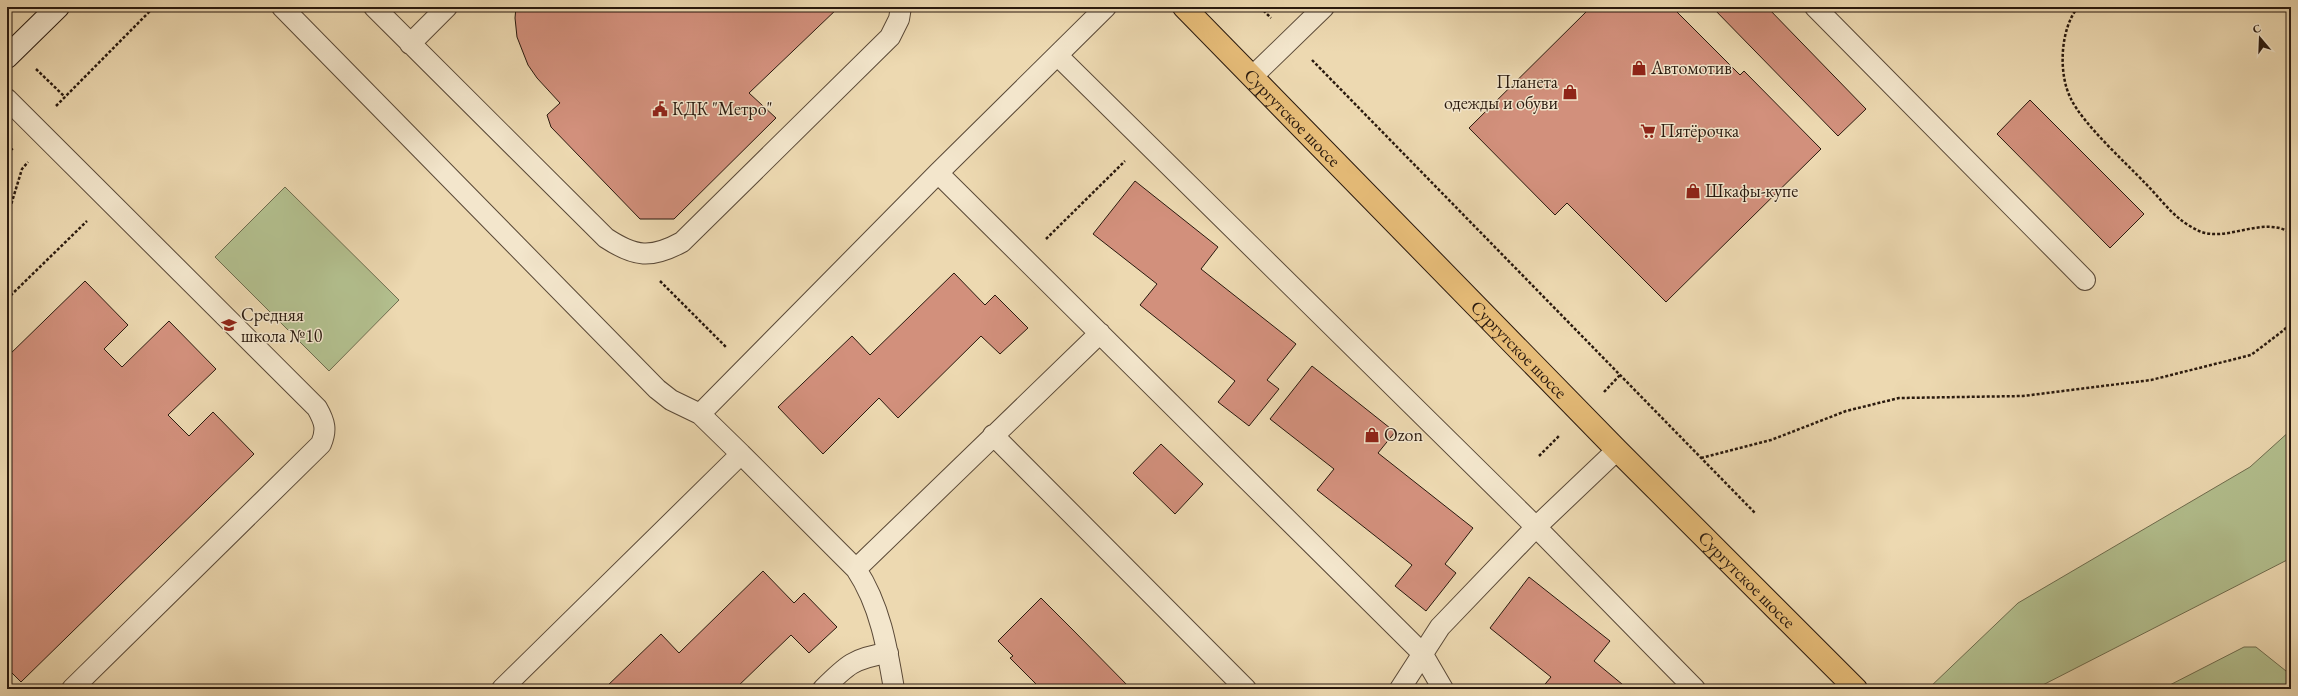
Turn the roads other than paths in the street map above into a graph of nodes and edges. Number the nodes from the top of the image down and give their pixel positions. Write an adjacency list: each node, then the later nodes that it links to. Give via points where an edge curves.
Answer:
1 (58, 7): 12 (street)
2 (282, 7): 18 (lane, via 658,389 671,400)
3 (374, 7): 10 (lane)
4 (447, 7): 10 (lane)
5 (901, 7): 10 (lane, via 900,19 890,37 682,242 663,252 645,254 626,251 606,238)
6 (1106, 7): 11 (lane)
7 (1184, 7): 13 (main road, Сургутское шоссе)
8 (1324, 7): 13 (lane)
9 (1815, 7): 16 (lane)
10 (410, 44)
11 (1058, 56): 15 (lane); 22 (lane, via 1143,143)
12 (7, 57)
13 (1252, 76): 20 (main road, Сургутское шоссе)
14 (7, 99): 26 (lane, via 317,408 324,420 326,432 321,444)
15 (938, 173): 17 (lane); 18 (lane)
16 (2085, 280)
17 (1100, 333): 19 (lane); 25 (lane)
18 (700, 414): 21 (lane)
19 (993, 436): 23 (lane); 30 (lane)
20 (1617, 450): 22 (lane); 34 (main road, Сургутское шоссе)
21 (741, 454): 23 (lane); 27 (lane)
22 (1536, 527): 25 (lane, via 1440,628); 33 (lane)
23 (856, 569): 24 (lane, via 869,588 876,606)
24 (888, 653): 28 (lane, via 864,656 851,663); 29 (lane)
25 (1422, 653): 31 (lane); 32 (lane)
26 (72, 689)
27 (502, 689)
28 (823, 689)
29 (894, 689)
30 (1246, 689)
31 (1400, 689)
32 (1443, 689)
33 (1695, 689)
34 (1856, 689)

